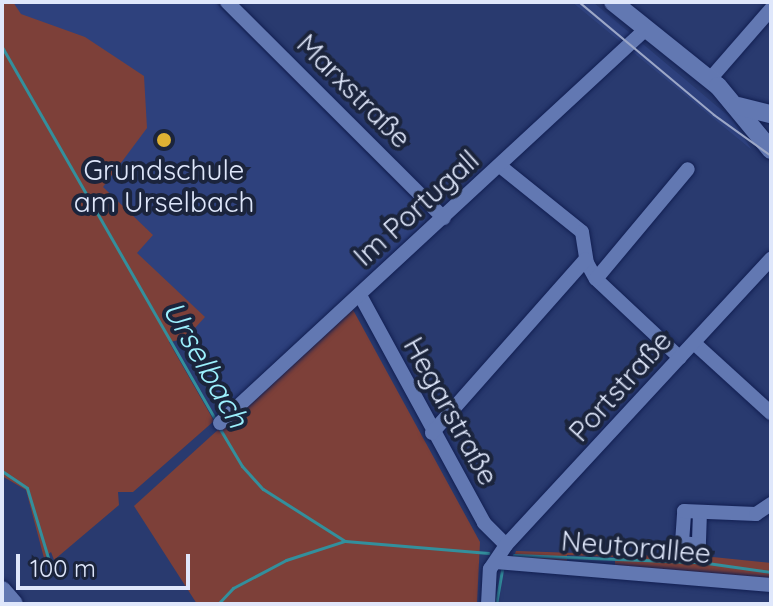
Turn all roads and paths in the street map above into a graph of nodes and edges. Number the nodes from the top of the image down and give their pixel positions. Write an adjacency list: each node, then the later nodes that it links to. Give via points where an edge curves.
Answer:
1 (227, 2): 11 (street, Marxstraße)
2 (613, 2): 4 (street)
3 (771, 9): 5 (street)
4 (646, 29): 5 (street); 9 (street, Im Portugall)
5 (710, 79): 6 (street)
6 (738, 106): 7 (street); 8 (street)
7 (771, 114)
8 (771, 150)
9 (500, 166): 11 (street, Im Portugall); 12 (street, via 582,232)
10 (688, 169): 14 (street)
11 (444, 218): 15 (street, Im Portugall)
12 (586, 259): 14 (street); 20 (street)
13 (771, 259): 16 (street, Portstraße)
14 (596, 279): 17 (street)
15 (361, 297): 19 (street, Im Portugall, via 351,300); 20 (street, Hegarstraße)
16 (694, 343): 17 (street, Portstraße); 18 (street)
17 (680, 358): 23 (street, Portstraße)
18 (771, 413)
19 (220, 423)
20 (432, 433): 23 (street, Hegarstraße, via 484,523)
21 (771, 504): 22 (street, via 756,514)
22 (700, 512)
23 (506, 545): 24 (street, Portstraße)
24 (496, 562): 25 (street, Neutorallee); 28 (street, Portstraße, via 490,569)
25 (771, 585)
26 (2, 590): 27 (street)
27 (14, 604)
28 (488, 604)

